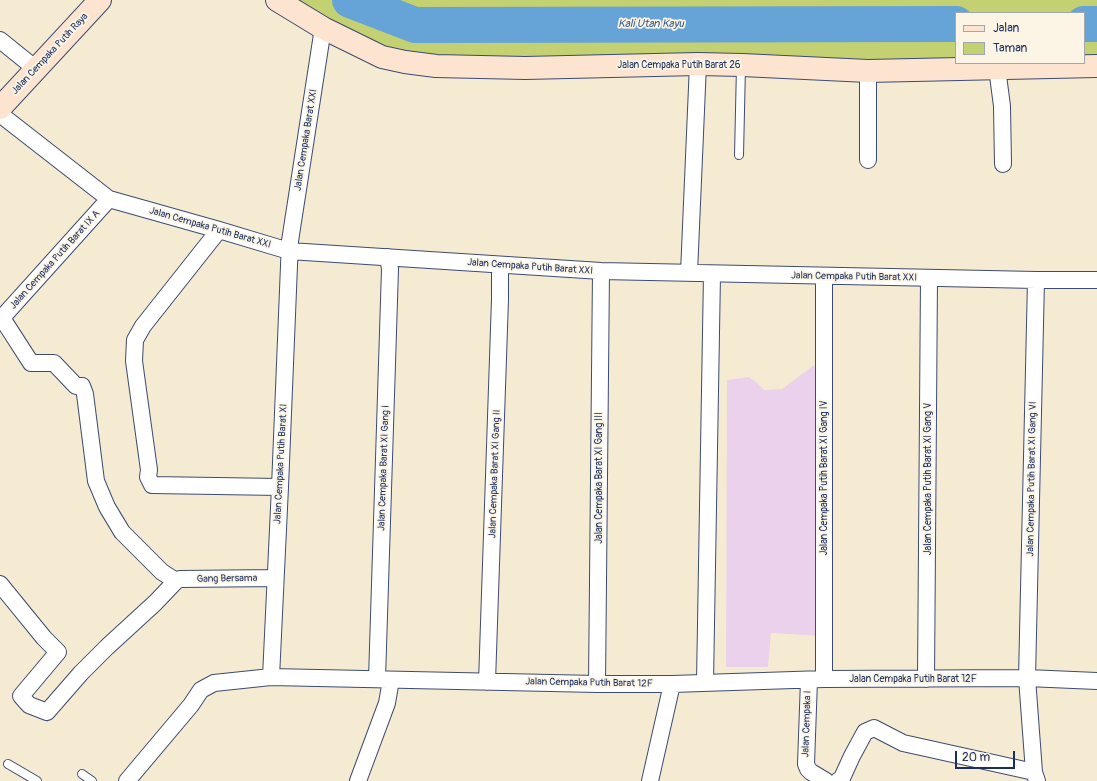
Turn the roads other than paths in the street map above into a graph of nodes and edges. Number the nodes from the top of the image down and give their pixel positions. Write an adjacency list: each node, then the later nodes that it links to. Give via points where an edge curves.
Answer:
1 (100, 0): 9 (street, Jalan Cempaka Putih Raya)
2 (277, 0): 3 (street, Jalan Cempaka Putih Barat 26)
3 (323, 28): 5 (street, Jalan Cempaka Putih Barat 26, via 382,57 436,66 525,68); 18 (street, Jalan Cempaka Barat XXI)
4 (0, 40): 9 (street)
5 (698, 64): 6 (street, Jalan Cempaka Putih Barat 26); 22 (street)
6 (742, 64): 10 (street, Jalan Cempaka Putih Barat 26); 13 (lane)
7 (1097, 66): 8 (street, Jalan Cempaka Putih Barat 26)
8 (997, 68): 10 (street, Jalan Cempaka Putih Barat 26); 15 (street, via 1002,106)
9 (36, 69): 11 (street, Jalan Cempaka Putih Raya)
10 (868, 71): 14 (street)
11 (0, 108)
12 (0, 114): 16 (street, Jalan Cempaka Putih Barat XXI)
13 (739, 155)
14 (868, 160)
15 (1003, 164)
16 (108, 199): 17 (street, Jalan Cempaka Putih Barat XXI); 28 (street, Jalan Cempaka Putih Barat IX A)
17 (220, 230): 18 (street, Jalan Cempaka Putih Barat XXI); 29 (street, via 143,326 135,340 134,361 148,477 152,485)
18 (289, 251): 19 (street, Jalan Cempaka Putih Barat XXI); 29 (street, Jalan Cempaka Putih Barat XI)
19 (388, 257): 20 (street, Jalan Cempaka Putih Barat XXI); 36 (street, Jalan Cempaka Barat XI Gang I, via 390,269)
20 (500, 265): 21 (street, Jalan Cempaka Putih Barat XXI); 39 (street, Jalan Cempaka Barat XI Gang II)
21 (601, 271): 22 (street, Jalan Cempaka Putih Barat XXI); 41 (street, Jalan Cempaka Barat XI Gang III)
22 (689, 273): 23 (street, Jalan Cempaka Putih Barat XXI)
23 (712, 274): 24 (street, Jalan Cempaka Putih Barat XXI); 40 (street)
24 (824, 276): 25 (street, Jalan Cempaka Putih Barat XXI); 37 (street, Jalan Cempaka Putih Barat XI Gang IV)
25 (929, 278): 26 (street, Jalan Cempaka Putih Barat XXI); 35 (street, Jalan Cempaka Putih Barat XI Gang V)
26 (1036, 280): 27 (street, Jalan Cempaka Putih Barat XXI); 34 (street, Jalan Cempaka Putih Barat XI Gang VI)
27 (1097, 280)
28 (1, 319): 31 (street, via 31,362 54,363 76,386 82,386 96,481 107,507 122,532 162,572)
29 (280, 487): 30 (street, Jalan Cempaka Putih Barat XI)
30 (275, 578): 31 (street, Gang Bersama); 33 (street, Jalan Cempaka Putih Barat XI)
31 (178, 580): 32 (street, via 107,647 47,712 29,705 21,696 58,652)
32 (3, 588)
33 (271, 677): 36 (street, Jalan Cempaka Putih Barat 12F); 46 (street, Jalan Cempaka Putih Barat 12F, via 214,683 202,690)
34 (1028, 678): 35 (street, Jalan Cempaka Putih Barat 12F); 38 (street, Jalan Cempaka Putih Barat 12F); 45 (street, Jalan Cempaka Putih Barat XI Gang VI)
35 (926, 679): 37 (street, Jalan Cempaka Putih Barat 12F)
36 (384, 680): 39 (street, Jalan Cempaka Putih Barat 12F); 49 (street, Jalan Cempaka Barat XI Gang I, via 387,703)
37 (816, 680): 40 (street, Jalan Cempaka Putih Barat 12F); 51 (street, Jalan Cempaka I, via 806,764 808,769)
38 (1097, 681)
39 (488, 682): 41 (street, Jalan Cempaka Putih Barat 12F)
40 (705, 682): 42 (street, Jalan Cempaka Putih Barat 12F)
41 (597, 684): 42 (street, Jalan Cempaka Putih Barat 12F)
42 (672, 684): 50 (street)
43 (8, 764): 47 (lane)
44 (82, 774): 48 (lane)
45 (1035, 776): 52 (street, via 903,743 874,728 866,732)
46 (133, 779)
47 (37, 781)
48 (92, 781)
49 (358, 781)
50 (650, 781)
51 (826, 781)
52 (838, 781)

